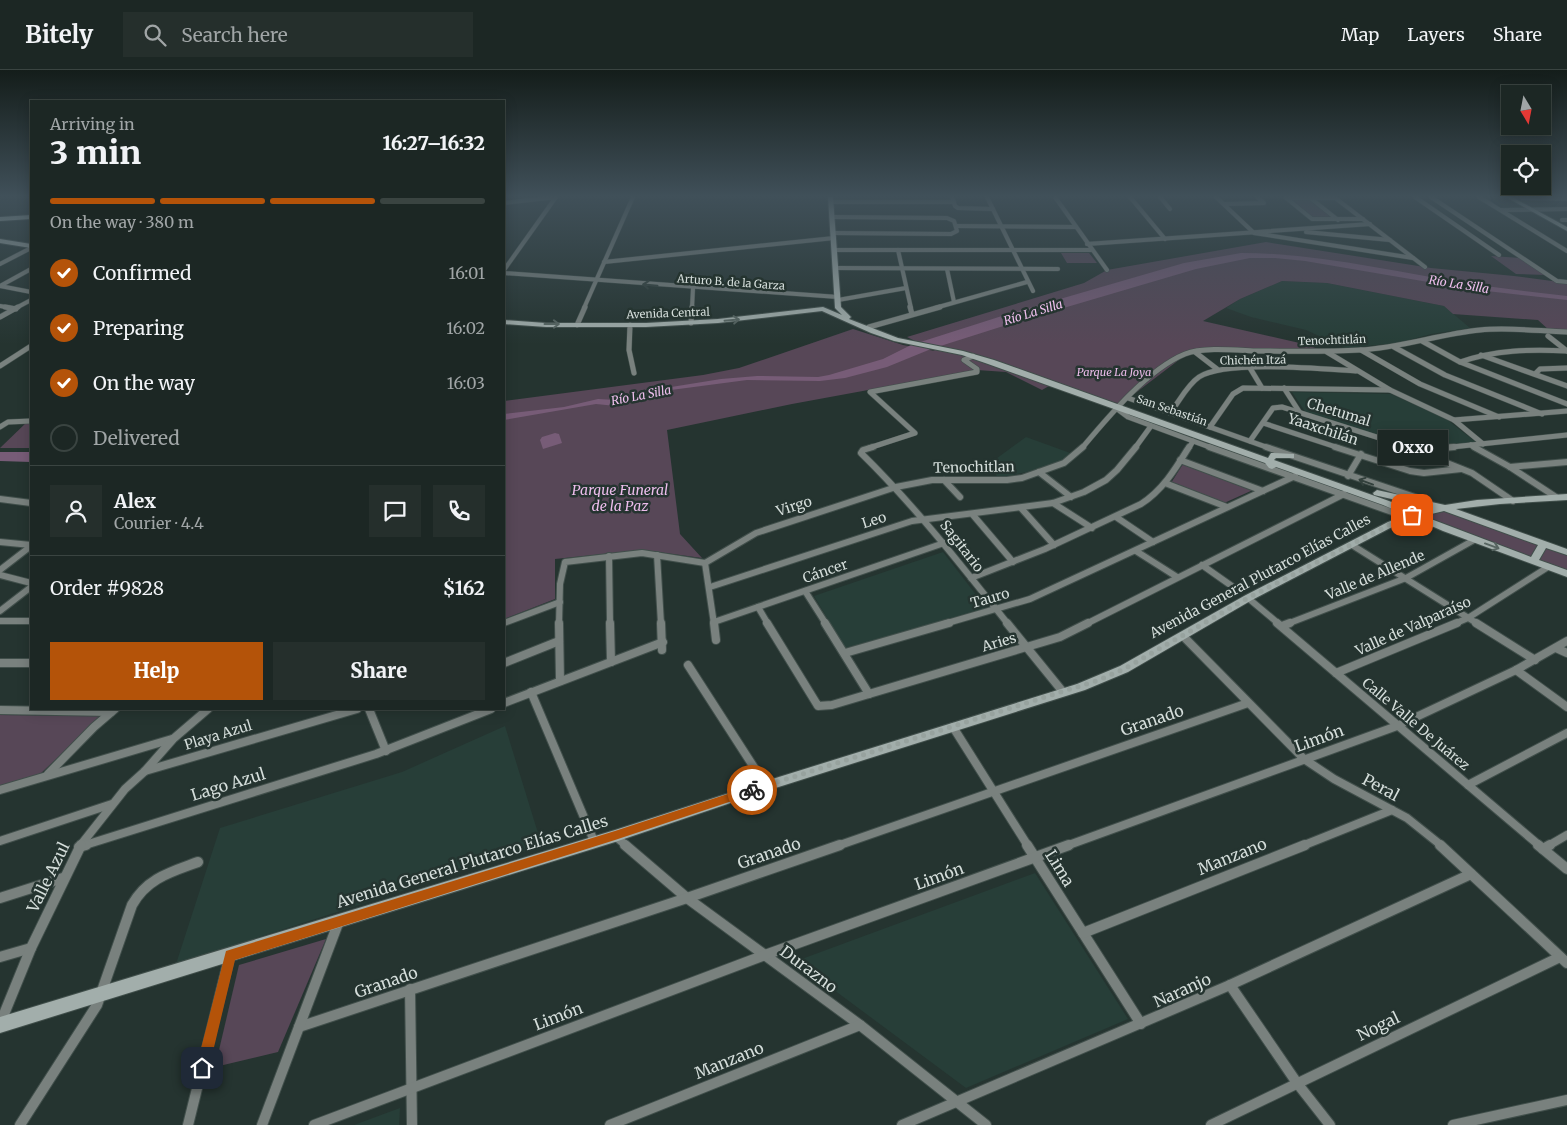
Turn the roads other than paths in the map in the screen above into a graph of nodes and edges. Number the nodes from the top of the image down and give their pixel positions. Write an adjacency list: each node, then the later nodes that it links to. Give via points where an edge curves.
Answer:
1 (522, 246): 30 (street)
2 (611, 246): 20 (street)
3 (738, 246): 20 (street)
4 (835, 246): 12 (main road)
5 (1011, 246): 14 (street)
6 (1088, 246): 15 (street)
7 (1338, 246): 19 (street)
8 (1399, 246): 19 (street)
9 (1487, 246): 17 (street)
10 (1506, 246): 18 (street)
11 (30, 248): 21 (street)
12 (835, 250): 13 (street); 23 (main road)
13 (898, 250): 14 (street); 24 (street)
14 (1013, 250): 15 (street); 26 (street)
15 (1091, 250): 28 (street)
16 (1491, 255): 17 (street)
17 (1500, 255): 18 (street)
18 (1520, 256): 34 (street, via 1557,281)
19 (1413, 258): 22 (street)
20 (604, 262): 32 (street)
21 (0, 264)
22 (1425, 267)
23 (836, 268): 24 (street); 41 (main road)
24 (902, 269): 25 (street); 37 (street)
25 (947, 269): 26 (street); 42 (street)
26 (1022, 269): 27 (street); 33 (street)
27 (1058, 269)
28 (1107, 270)
29 (30, 271): 35 (street)
30 (505, 271)
31 (505, 272): 32 (street, Arturo B. de la Garza)
32 (596, 280): 36 (street, Arturo B. de la Garza, one-way to 32); 50 (street)
33 (1027, 282): 38 (street); 42 (street)
34 (1567, 282)
35 (0, 286): 39 (street)
36 (693, 288): 41 (street, Arturo B. de la Garza); 49 (street)
37 (906, 288): 41 (street, Arturo B. de la Garza); 46 (street)
38 (1033, 291)
39 (30, 292)
40 (30, 301): 44 (street)
41 (838, 301): 45 (main road, Avenida Central); 52 (main road, via 844,315)
42 (954, 302): 46 (street)
43 (0, 306): 44 (street)
44 (16, 309): 47 (street)
45 (828, 311): 49 (main road, Avenida Central, one-way to 45); 55 (main road, via 873,332)
46 (912, 314): 52 (street)
47 (0, 318)
48 (505, 322): 50 (main road, Avenida Central, one-way to 50)
49 (692, 323): 51 (main road, Avenida Central)
50 (577, 324): 51 (main road, Avenida Central)
51 (630, 325): 71 (street, via 629,350)
52 (870, 327): 55 (main road)
53 (1567, 332): 56 (street, Tenochtitlán, via 1479,330)
54 (1548, 336): 60 (street)
55 (906, 340): 63 (main road, San Sebastián)
56 (1422, 341): 57 (street, Tenochtitlán); 65 (street)
57 (1394, 347): 59 (street, Tenochtitlán); 83 (street, via 1445,375)
58 (29, 348): 66 (street)
59 (1361, 350): 62 (street, Tenochtitlán); 84 (street, via 1420,384)
60 (1567, 351): 64 (street, via 1517,350)
61 (1195, 352): 62 (street, Tenochtitlán); 69 (street); 77 (street, Tenochtitlán, via 1166,363)
62 (1327, 352): 70 (street)
63 (968, 353): 79 (main road, San Sebastián); 110 (street, Sagitario, via 965,361 978,369 977,372 870,392 915,432 861,452)
64 (1481, 355): 65 (street); 72 (street)
65 (1460, 362): 78 (street)
66 (0, 366)
67 (1250, 368): 69 (street, Chichén Itzá); 70 (street, Chichén Itzá); 74 (street)
68 (1567, 368): 72 (street, via 1540,369)
69 (1217, 370): 81 (street, Chichén Itzá, via 1196,380)
70 (1356, 371): 76 (street)
71 (634, 373)
72 (1535, 374): 73 (street)
73 (1567, 386)
74 (1262, 388): 75 (street); 90 (street, via 1238,390)
75 (1284, 388): 76 (street); 82 (street)
76 (1390, 390): 85 (street)
77 (1128, 398): 79 (street, Tenochtitlán); 81 (street, San Sebastián)
78 (1567, 404)
79 (1119, 406): 88 (street, San Sebastián, via 1128,417); 99 (main road, San Sebastián); 105 (street, Tenochitlan, via 1074,457)
80 (1567, 411): 83 (street)
81 (1170, 413): 90 (street, San Sebastián)
82 (1300, 413): 87 (street, Chetumal, via 1275,407); 96 (street, Chetumal)
83 (1542, 414): 84 (street)
84 (1499, 417): 85 (street)
85 (1454, 420): 94 (street)
86 (30, 421): 89 (street, via 8,422)
87 (1263, 422): 93 (street, Chetumal); 97 (street, Yaaxchilán)
88 (1151, 426): 92 (street, San Sebastián); 115 (street, Leo, via 1112,476)
89 (0, 427)
90 (1210, 427): 93 (street, San Sebastián)
91 (1567, 435): 94 (street)
92 (1193, 441): 100 (street); 104 (street, San Sebastián)
93 (1250, 441): 98 (street, San Sebastián)
94 (1483, 444): 95 (street)
95 (1471, 445): 96 (street); 102 (street)
96 (1418, 450): 103 (street, Chetumal)
97 (1361, 454): 103 (street, Yaaxchilán, via 1417,472); 107 (street)
98 (1291, 456): 99 (main road, via 1278,454); 107 (street, San Sebastián)
99 (1270, 459): 104 (main road); 121 (main road, San Sebastián, via 1388,496); 127 (main road, San Sebastián, via 1386,503)
100 (1180, 460): 109 (street); 111 (street)
101 (1567, 462): 102 (street)
102 (1510, 467): 116 (street)
103 (1464, 469): 118 (street, Chetumal)
104 (1279, 471): 106 (street, San Sebastián)
105 (1039, 472): 108 (street, Tenochitlan, via 996,481); 115 (street)
106 (1295, 476): 111 (street, Tauro); 112 (street, San Sebastián)
107 (1348, 476): 121 (street, San Sebastián, one-way to 107)
108 (944, 480): 110 (street, Tenochitlan, via 926,480); 114 (street)
109 (1165, 483): 122 (street); 126 (street, via 1148,500)
110 (896, 487): 128 (street, Sagitario); 145 (street, Virgo, via 756,532)
111 (1263, 491): 122 (street, Tauro)
112 (1344, 494): 127 (street, San Sebastián); 146 (street, Aries)
113 (1567, 496): 116 (main road, Avenida General Plutarco Elías Calles)
114 (960, 497)
115 (1071, 497): 120 (street, Leo)
116 (1556, 498): 118 (main road, Avenida General Plutarco Elías Calles)
117 (0, 499): 119 (street)
118 (1513, 501): 123 (main road, Avenida General Plutarco Elías Calles)
119 (30, 503)
120 (1053, 503): 124 (street, Leo); 129 (street)
121 (1428, 504): 123 (main road, San Sebastián)
122 (1227, 507): 132 (street, Tauro)
123 (1443, 507): 127 (main road, Avenida General Plutarco Elías Calles); 134 (main road, San Sebastián)
124 (1022, 508): 125 (street, Leo); 135 (street)
125 (973, 515): 128 (street, Leo); 143 (street)
126 (1116, 516): 129 (street); 132 (street)
127 (1409, 516): 130 (main road, San Sebastián); 136 (main road, Avenida General Plutarco Elías Calles)
128 (925, 520): 133 (street, Sagitario); 155 (street, Leo, via 901,524)
129 (1092, 528): 135 (street)
130 (1474, 540): 144 (main road, San Sebastián, one-way to 144); 153 (street, Valle de Allende)
131 (0, 542): 137 (street)
132 (1153, 542): 139 (street, Tauro)
133 (944, 543): 152 (street, Sagitario); 158 (street, Cáncer)
134 (1542, 544): 140 (main road, San Sebastián); 144 (main road)
135 (1054, 545): 143 (street)
136 (1352, 545): 153 (street); 159 (main road, Avenida General Plutarco Elías Calles)
137 (30, 546)
138 (30, 547): 148 (street)
139 (1136, 551): 151 (street); 162 (street, Tauro, via 1030,599)
140 (1567, 552)
141 (657, 555): 142 (street); 145 (street); 179 (street, via 663,646)
142 (610, 556): 160 (street, via 565,562); 179 (street)
143 (1013, 562): 152 (street)
144 (1534, 562): 147 (main road, San Sebastián)
145 (705, 563): 155 (street)
146 (1202, 565): 151 (street, Aries); 157 (street)
147 (1548, 566): 149 (main road, San Sebastián); 164 (street, Valle de Valparaíso)
148 (0, 570)
149 (1567, 574)
150 (0, 575): 154 (street)
151 (1177, 577): 174 (street, Aries, via 1066,634)
152 (971, 578): 162 (street, Sagitario)
153 (1406, 578): 164 (street); 169 (street, Valle de Allende)
154 (30, 583)
155 (710, 587): 167 (street)
156 (30, 588): 163 (street)
157 (1236, 589)
158 (805, 592): 161 (street, Cáncer); 176 (street)
159 (1248, 598): 169 (street, Calle Valle De Juárez); 170 (main road, Avenida General Plutarco Elías Calles)
160 (560, 602): 168 (street); 172 (street)
161 (758, 607): 167 (street, Cáncer); 189 (street, Aries, via 818,706 832,706)
162 (998, 609): 174 (street, Sagitario); 176 (street, Tauro)
163 (0, 611)
164 (1468, 618): 178 (street); 185 (street, Valle de Valparaíso)
165 (0, 621): 166 (street)
166 (30, 621)
167 (714, 622): 171 (street)
168 (505, 623)
169 (1282, 626): 185 (street, Calle Valle De Juárez)
170 (1183, 636): 188 (main road, Avenida General Plutarco Elías Calles, via 1111,675); 191 (street, Peral)
171 (716, 640)
172 (559, 641): 182 (street); 186 (street)
173 (1567, 641): 175 (street, Limón)
174 (1026, 647): 188 (street, Sagitario); 189 (street, Aries)
175 (1556, 648): 177 (street); 178 (street, Limón)
176 (845, 653): 189 (street)
177 (1567, 654)
178 (1535, 660): 184 (street, Limón)
179 (612, 662): 186 (street)
180 (0, 663): 181 (street)
181 (30, 663)
182 (505, 663)
183 (688, 665): 208 (street)
184 (1516, 670): 192 (street); 200 (street, Limón)
185 (1336, 673): 200 (street, Calle Valle De Juárez)
186 (560, 681): 187 (street)
187 (531, 692): 190 (street); 216 (street)
188 (1063, 692): 199 (main road, Avenida General Plutarco Elías Calles)
189 (869, 694)
190 (505, 703)
191 (1248, 703): 204 (street, Peral); 210 (street, Granado)
192 (1567, 707)
193 (0, 710): 194 (street)
194 (113, 710): 206 (street)
195 (207, 710): 202 (street, Valle Azul)
196 (354, 710): 205 (street, Playa Azul)
197 (369, 710): 203 (street)
198 (488, 710): 203 (street, Lago Azul)
199 (953, 726): 208 (main road, Avenida General Plutarco Elías Calles); 210 (street, Lima)
200 (1396, 726): 204 (street, Limón); 207 (street, Calle Valle De Juárez)
201 (1567, 733): 207 (street)
202 (173, 739): 205 (street, Valle Azul); 206 (street)
203 (386, 751): 217 (street, Lago Azul)
204 (1304, 759): 212 (street, Peral); 219 (street, Limón)
205 (145, 771): 211 (street, Valle Azul)
206 (48, 775): 209 (street)
207 (1468, 785): 218 (street, Calle Valle De Juárez)
208 (766, 786): 214 (main road, Avenida General Plutarco Elías Calles)
209 (0, 790)
210 (994, 791): 219 (street, Lima); 225 (street, Granado)
211 (112, 803): 215 (street); 217 (street, Valle Azul)
212 (1392, 810): 222 (street, Peral, via 1428,834); 227 (street, Manzano)
213 (1567, 835): 218 (street)
214 (615, 836): 216 (main road, Avenida General Plutarco Elías Calles); 225 (street, Durazno)
215 (0, 841)
216 (594, 841): 226 (main road, Avenida General Plutarco Elías Calles)
217 (79, 847): 223 (street, Valle Azul)
218 (1543, 849): 221 (street, Calle Valle De Juárez)
219 (1035, 858): 227 (street, Lima); 229 (street, Limón)
220 (198, 862): 235 (street, via 154,879 139,891)
221 (1567, 869)
222 (1472, 874): 232 (street, Peral); 233 (street, Naranjo)
223 (63, 878): 224 (street); 228 (street, Valle Azul)
224 (0, 898)
225 (687, 898): 229 (street, Durazno); 234 (street, Granado)
226 (339, 920): 230 (main road, Avenida General Plutarco Elías Calles); 239 (street)
227 (1084, 933): 237 (street, Lima)
228 (31, 948): 231 (street); 236 (street, Valle Azul)
229 (765, 954): 238 (street, Durazno); 241 (street, Limón)
230 (230, 955): 235 (main road, Avenida General Plutarco Elías Calles); 245 (street)
231 (0, 957)
232 (1564, 960): 240 (street, Nogal)
233 (1230, 985): 237 (street, Naranjo); 240 (street)
234 (410, 989): 239 (street, Granado); 241 (street)
235 (102, 994): 236 (main road, Avenida General Plutarco Elías Calles); 244 (street)
236 (0, 1024)
237 (1141, 1024): 243 (street, Naranjo)
238 (860, 1025): 243 (street, Durazno); 249 (street, Manzano)
239 (299, 1027): 246 (street)
240 (1297, 1083): 252 (street, Nogal); 253 (street)
241 (412, 1087): 247 (street, Limón); 248 (street)
242 (1567, 1100): 254 (street)
243 (954, 1101): 250 (street, Naranjo); 251 (street, Durazno)
244 (20, 1125)
245 (188, 1125)
246 (262, 1125)
247 (314, 1125)
248 (412, 1125)
249 (610, 1125)
250 (902, 1125)
251 (986, 1125)
252 (1211, 1125)
253 (1330, 1125)
254 (1453, 1125)

